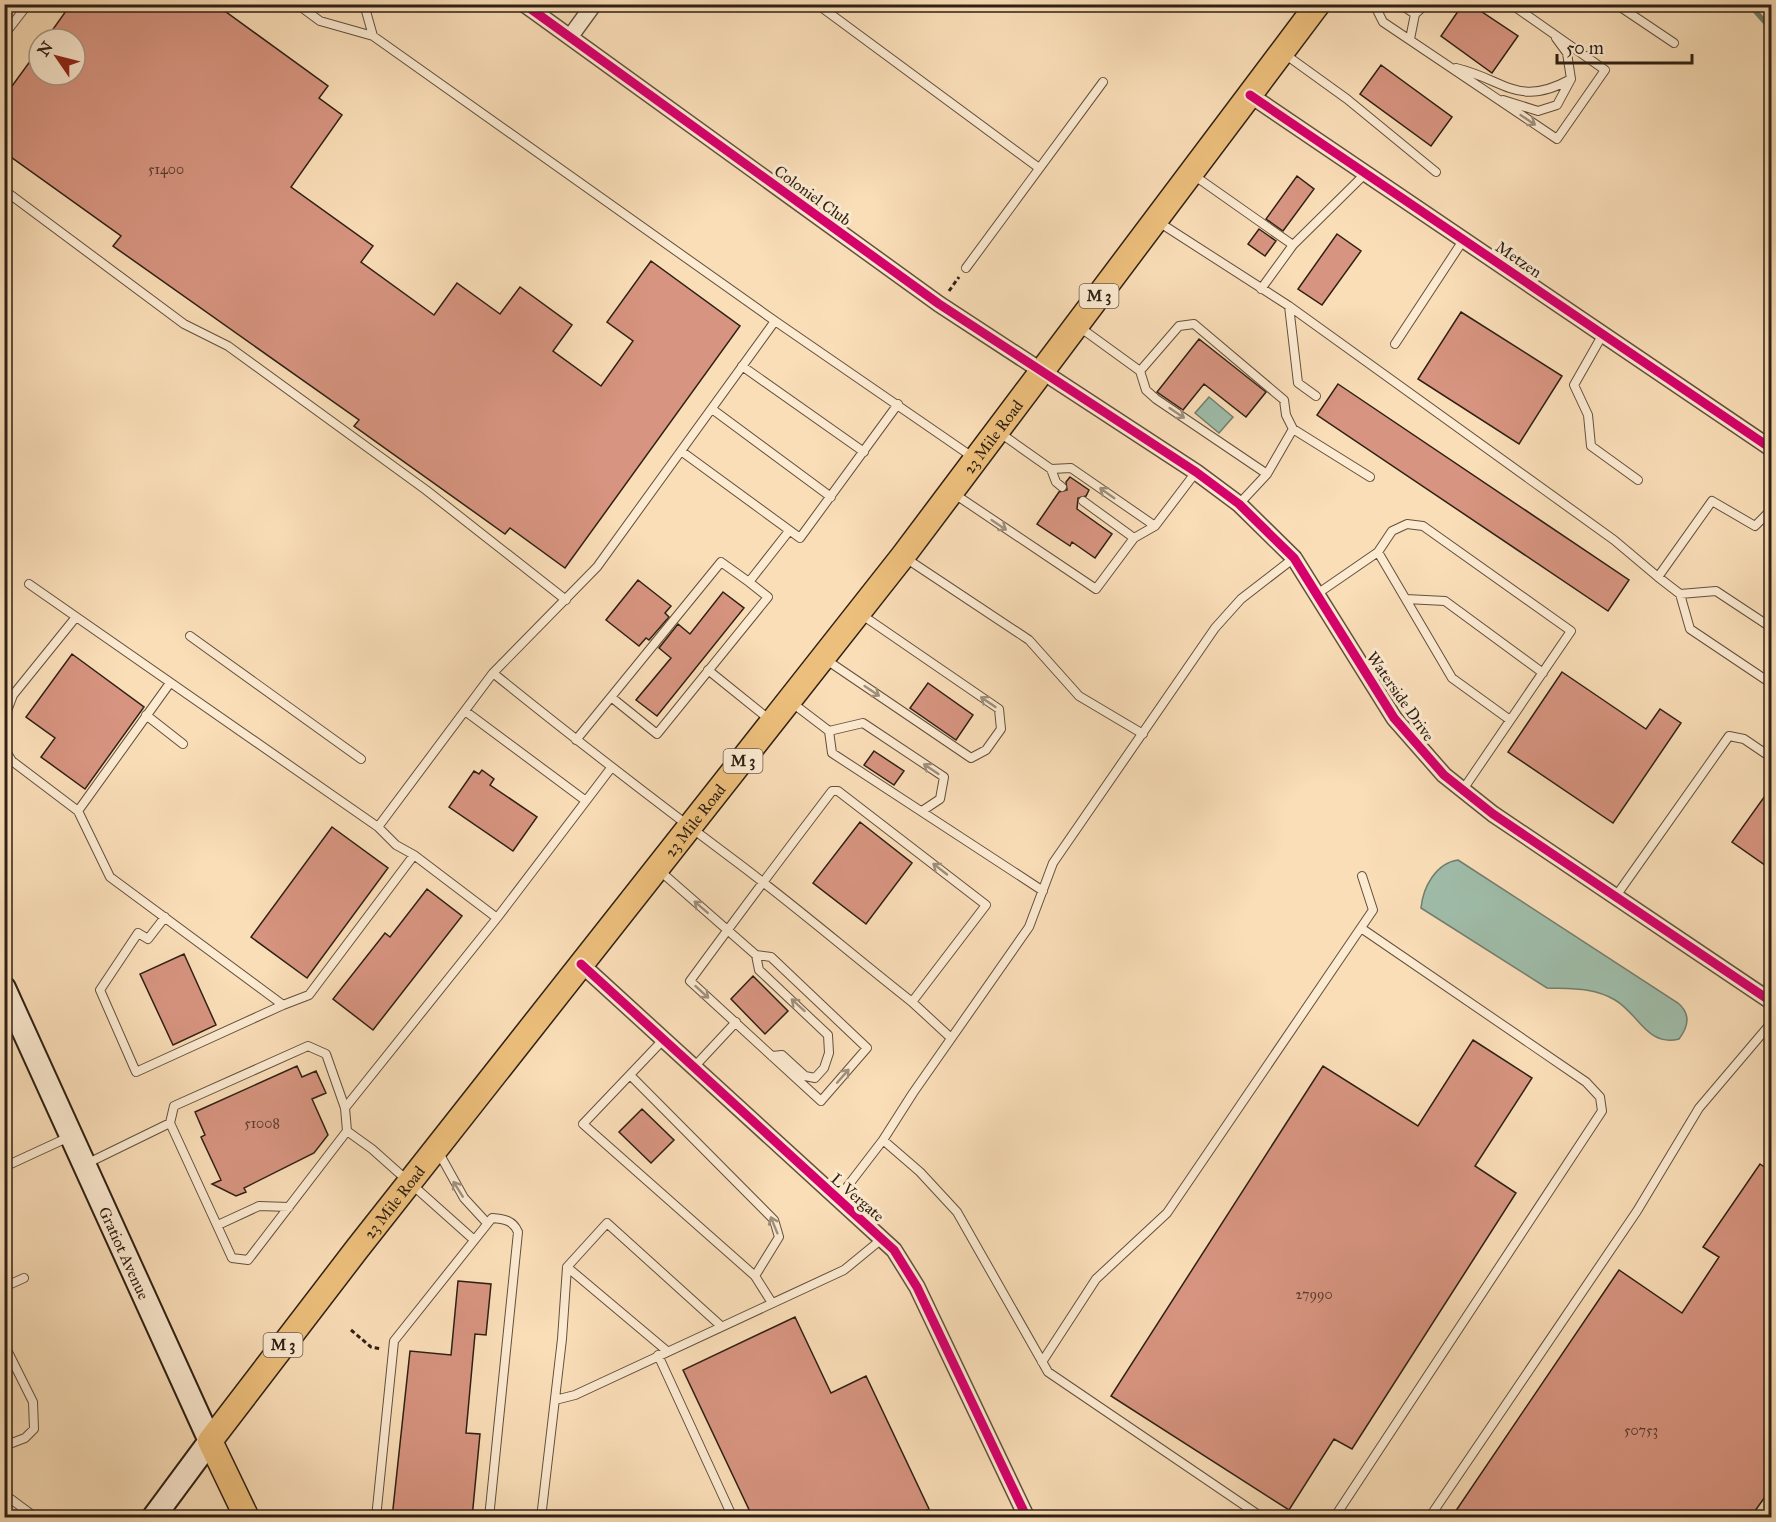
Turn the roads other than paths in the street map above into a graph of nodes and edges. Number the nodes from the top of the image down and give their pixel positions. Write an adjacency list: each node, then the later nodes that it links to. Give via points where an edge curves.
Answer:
1 (28, 4): 15 (lane)
2 (297, 4): 16 (lane, via 320,21)
3 (364, 4): 16 (lane)
4 (524, 4): 17 (street, Coloniel Club)
5 (594, 4): 17 (street)
6 (817, 4): 26 (lane)
7 (1318, 4): 20 (main road, 23 Mile Road / M 3)
8 (1374, 4): 18 (lane, via 1383,22)
9 (1400, 4): 13 (lane)
10 (1426, 4): 13 (lane)
11 (1511, 4): 14 (lane)
12 (1616, 4): 19 (lane)
13 (1415, 14): 18 (lane)
14 (1553, 34): 22 (lane, via 1567,53); 25 (lane, one-way to 14, via 1557,139 1605,70)
15 (4, 35)
16 (373, 36): 37 (lane)
17 (570, 37): 42 (street, Coloniel Club, via 939,304)
18 (1410, 39): 21 (lane)
19 (1674, 43)
20 (1282, 52): 24 (main road, 23 Mile Road / M 3); 27 (lane)
21 (1449, 66): 22 (lane, via 1478,73 1521,93 1544,91); 25 (lane)
22 (1571, 79): 25 (lane, via 1557,105 1538,111)
23 (1103, 82): 26 (lane)
24 (1250, 95): 28 (street, Metzen); 29 (main road, 23 Mile Road / M 3)
25 (1496, 98)
26 (1039, 168): 34 (lane)
27 (1436, 172)
28 (1366, 173): 32 (street, Metzen); 33 (lane)
29 (1191, 174): 31 (main road, 23 Mile Road / M 3); 33 (lane)
30 (4, 190): 76 (lane, via 184,324 228,346 426,490)
31 (1155, 221): 35 (lane); 38 (main road, 23 Mile Road / M 3)
32 (1464, 240): 39 (street, Metzen); 40 (lane)
33 (1293, 245): 35 (lane)
34 (966, 268)
35 (1261, 289): 36 (lane)
36 (1289, 306): 44 (lane, via 1298,383); 70 (lane, via 1614,540)
37 (775, 321): 41 (lane); 45 (lane)
38 (1077, 325): 42 (main road, 23 Mile Road / M 3); 43 (lane)
39 (1603, 334): 49 (street, Metzen); 57 (lane, via 1574,385 1588,415 1592,446)
40 (1395, 344)
41 (742, 366): 46 (lane); 51 (lane)
42 (1043, 371): 48 (main road, 23 Mile Road / M 3); 54 (street, Waterside Drive)
43 (1140, 371): 47 (lane, via 1179,326 1194,324 1284,400); 55 (lane, one-way to 55, via 1146,390 1156,399)
44 (1316, 396)
45 (898, 404): 51 (lane); 52 (lane)
46 (712, 409): 50 (lane); 60 (lane)
47 (1293, 429): 55 (lane); 56 (lane)
48 (998, 431): 52 (main road, 23 Mile Road / M 3); 53 (lane)
49 (1772, 449)
50 (681, 451): 65 (lane); 76 (lane, via 597,567)
51 (864, 452): 60 (lane)
52 (976, 459): 59 (main road, 23 Mile Road / M 3)
53 (1051, 469): 58 (lane); 64 (lane, one-way to 53, via 1071,468)
54 (1196, 472): 62 (street, Waterside Drive); 64 (lane)
55 (1267, 474): 62 (lane)
56 (1370, 477)
57 (1638, 480)
58 (1062, 487)
59 (951, 492): 66 (lane, one-way to 66, via 1096,589); 68 (main road, 23 Mile Road / M 3)
60 (831, 497): 65 (lane, via 800,538)
61 (1083, 501): 66 (lane)
62 (1239, 504): 69 (street, Waterside Drive)
63 (1772, 509): 70 (lane, via 1755,526 1712,501)
64 (1155, 526): 66 (lane)
65 (789, 531): 71 (lane)
66 (1134, 538)
67 (1378, 552): 73 (lane); 75 (lane); 84 (lane, via 1392,531 1407,524 1423,526 1571,632)
68 (903, 556): 77 (main road, 23 Mile Road / M 3); 95 (lane, via 1029,640 1079,696)
69 (1294, 558): 73 (street, Waterside Drive); 95 (lane, via 1226,613)
70 (1658, 577): 74 (lane)
71 (748, 582): 82 (lane, via 768,597); 87 (lane, via 721,562)
72 (29, 584): 78 (lane)
73 (1317, 594): 102 (street, Waterside Drive, via 1394,718 1428,760)
74 (1680, 594): 79 (lane, via 1716,591); 86 (lane, via 1690,629)
75 (1406, 599): 84 (lane, via 1445,601); 92 (lane, via 1452,678)
76 (566, 600): 83 (lane)
77 (859, 613): 81 (main road, 23 Mile Road / M 3); 81 (lane, one-way to 77, via 971,758 986,750 1001,729 999,709)
78 (76, 617): 85 (lane); 91 (lane, via 13,695)
79 (1772, 628)
80 (190, 636): 100 (lane)
81 (824, 658): 88 (main road, 23 Mile Road / M 3)
82 (708, 670): 87 (lane, via 657,734); 93 (lane)
83 (493, 673): 89 (lane); 96 (lane)
84 (1543, 673): 92 (lane)
85 (170, 683): 90 (lane); 106 (lane)
86 (1772, 684)
87 (611, 697): 96 (lane)
88 (790, 701): 93 (main road, 23 Mile Road / M 3); 94 (lane)
89 (465, 711): 103 (lane); 106 (lane)
90 (146, 715): 97 (lane); 104 (lane)
91 (4, 719)
92 (1510, 720): 102 (lane)
93 (773, 723): 107 (main road, 23 Mile Road / M 3)
94 (829, 731): 105 (lane, via 832,753); 105 (lane, one-way to 94, via 940,799 944,777 863,723)
95 (1143, 734): 112 (lane, via 1053,864)
96 (576, 740): 101 (lane)
97 (183, 744)
98 (4, 748): 104 (lane, via 12,761)
99 (1772, 758): 113 (lane, via 1744,739 1729,736)
100 (362, 759)
101 (611, 768): 103 (lane); 107 (lane)
102 (1462, 791): 113 (street, Waterside Drive)
103 (586, 801): 115 (lane)
104 (78, 811): 114 (lane, via 110,877)
105 (922, 811): 112 (lane)
106 (378, 827): 108 (lane, via 396,845)
107 (690, 828): 109 (main road, 23 Mile Road / M 3); 111 (lane)
108 (414, 855): 115 (lane); 123 (lane, via 309,996)
109 (657, 869): 117 (lane, one-way to 109); 119 (main road, 23 Mile Road / M 3)
110 (1362, 876): 116 (lane, via 1373,910)
111 (763, 882): 117 (lane); 121 (lane); 121 (lane, one-way to 111, via 986,905 832,790)
112 (1043, 891): 126 (lane, via 1029,927)
113 (1616, 896): 122 (street, Waterside Drive)
114 (165, 917): 123 (lane); 123 (lane, via 148,939 138,933 100,990 136,1072)
115 (497, 918): 131 (lane)
116 (1360, 928): 155 (lane, via 1167,1213 1096,1279); 169 (lane, via 1586,1082 1600,1097 1602,1111)
117 (727, 930): 118 (lane); 124 (lane, one-way to 124, via 690,981)
118 (756, 955): 128 (lane, one-way to 118, via 782,1055 805,1076 815,1078 824,1068 830,1044 823,1028 759,970); 128 (lane, one-way to 118, via 821,1101 867,1048 771,957)
119 (581, 964): 127 (street, L Vergate); 136 (main road, 23 Mile Road / M 3)
120 (4, 988): 134 (main road, Gratiot Avenue)
121 (912, 1002): 126 (lane)
122 (1772, 1002)
123 (283, 1005)
124 (736, 1022): 128 (lane); 129 (lane)
125 (1772, 1022): 170 (lane, via 1699,1108 1637,1211)
126 (951, 1038): 135 (lane)
127 (664, 1039): 129 (street, L Vergate); 130 (lane)
128 (772, 1056)
129 (695, 1066): 140 (street, L Vergate)
130 (631, 1077): 147 (lane, one-way to 130, via 779,1237 774,1220); 147 (lane, via 583,1124)
131 (345, 1108): 132 (lane, via 326,1054 308,1046 174,1106); 133 (lane)
132 (170, 1123): 137 (lane); 143 (lane)
133 (346, 1131): 139 (lane); 141 (lane)
134 (73, 1136): 137 (main road, Gratiot Avenue); 138 (lane)
135 (883, 1140): 140 (lane); 155 (lane, via 957,1212)
136 (437, 1149): 139 (main road, 23 Mile Road / M 3); 142 (lane, one-way to 136, via 456,1186)
137 (86, 1164): 157 (main road, Gratiot Avenue)
138 (4, 1167)
139 (410, 1183): 145 (lane); 157 (main road, 23 Mile Road / M 3)
140 (837, 1200): 144 (street, L Vergate)
141 (289, 1207): 143 (lane, via 259,1206); 143 (lane, via 248,1260 232,1258)
142 (487, 1223): 145 (lane); 164 (lane, via 492,1218 506,1219 518,1232)
143 (218, 1225)
144 (883, 1238): 150 (lane, via 844,1270); 167 (street, L Vergate, via 906,1265)
145 (473, 1239): 163 (lane, via 394,1341)
146 (567, 1267): 151 (lane, via 607,1223); 153 (lane); 156 (lane)
147 (755, 1276): 150 (lane)
148 (24, 1278): 149 (lane)
149 (4, 1287)
150 (772, 1303): 151 (lane)
151 (722, 1326): 153 (lane)
152 (4, 1344): 158 (lane, via 33,1402 34,1429 25,1438)
153 (667, 1351): 154 (lane)
154 (658, 1355): 156 (lane, via 575,1395); 166 (lane)
155 (1042, 1362): 168 (lane, via 1048,1372)
156 (555, 1400): 165 (lane)
157 (210, 1441): 161 (main road, 23 Mile Road); 162 (main road, Gratiot Avenue)
158 (4, 1446)
159 (4, 1494): 160 (lane)
160 (35, 1516)
161 (153, 1518)
162 (247, 1518)
163 (376, 1518)
164 (489, 1518)
165 (541, 1518)
166 (733, 1518)
167 (1027, 1518)
168 (1263, 1518)
169 (1334, 1518)
170 (1430, 1518)

